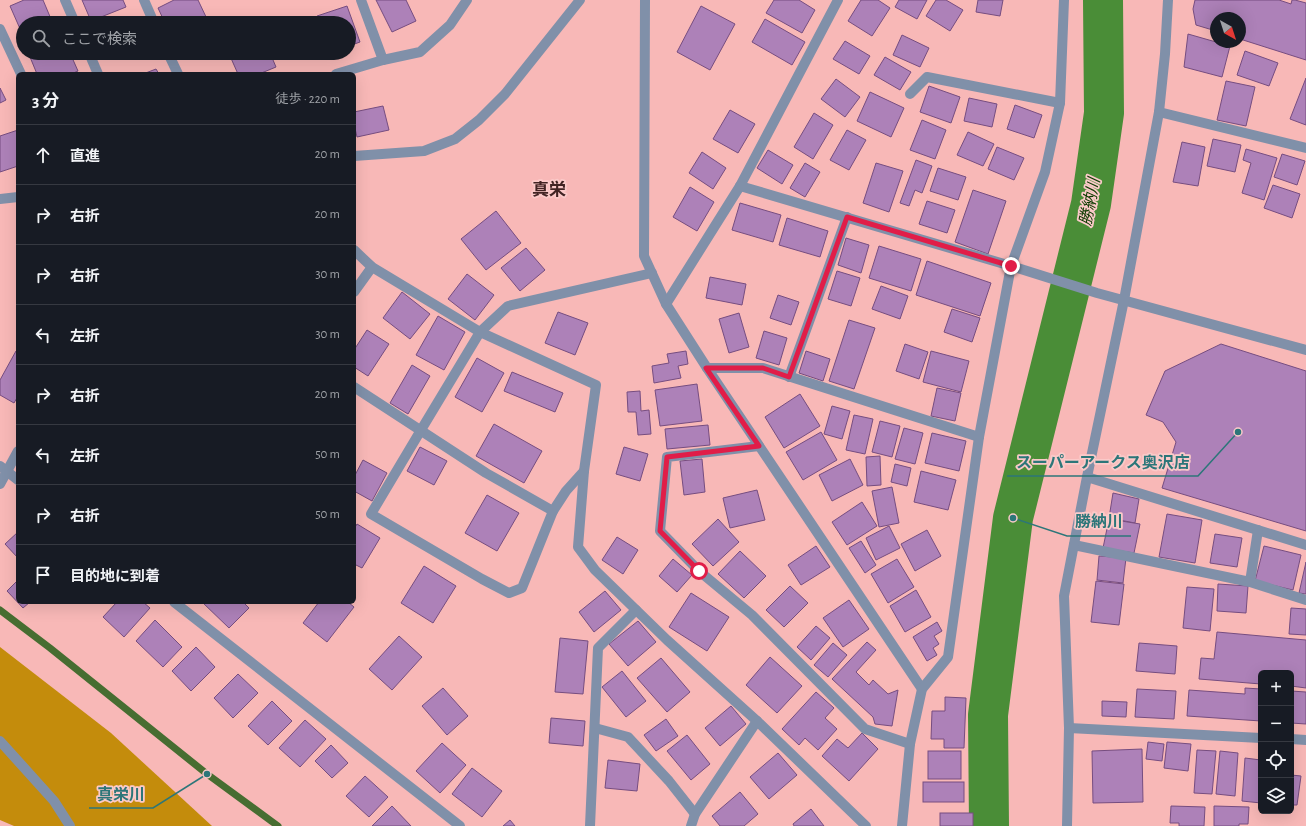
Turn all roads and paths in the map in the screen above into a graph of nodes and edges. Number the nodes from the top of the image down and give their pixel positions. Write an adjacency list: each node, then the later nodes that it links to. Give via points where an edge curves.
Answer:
1 (65, 0): 10 (street)
2 (144, 0): 11 (street)
3 (361, 0): 15 (street)
4 (467, 0): 15 (street, via 450,25 420,52)
5 (580, 0): 24 (street, via 505,94 455,139 424,151)
6 (645, 0): 32 (street, via 644,256)
7 (838, 0): 25 (street)
8 (1064, 0): 21 (street)
9 (1168, 0): 22 (street)
10 (72, 16)
11 (151, 16)
12 (0, 29): 16 (street)
13 (91, 60): 17 (street)
14 (171, 60): 18 (street)
15 (383, 60): 19 (street)
16 (20, 72)
17 (97, 72)
18 (177, 72)
19 (343, 72)
20 (910, 94): 21 (street, via 927,77)
21 (1060, 103): 31 (street, via 1045,172)
22 (1159, 112): 23 (street); 34 (street)
23 (1306, 148)
24 (356, 156)
25 (740, 186): 28 (street); 35 (street)
26 (16, 197): 27 (street)
27 (0, 199)
28 (847, 217): 31 (street); 39 (street)
29 (356, 252): 30 (street)
30 (372, 267): 33 (street); 36 (street)
31 (1016, 268): 34 (street); 42 (street)
32 (652, 273): 35 (street); 36 (street, via 508,306)
33 (356, 289)
34 (1124, 300): 37 (street); 47 (street)
35 (666, 304): 38 (street)
36 (480, 332): 41 (street); 46 (street, via 596,385)
37 (1306, 350)
38 (706, 368): 39 (street, via 763,368); 43 (street)
39 (789, 377): 42 (street)
40 (356, 388): 41 (street)
41 (421, 430): 50 (street, via 486,473); 50 (street, via 372,514 509,593 522,588)
42 (979, 437): 58 (street, via 948,657)
43 (759, 446): 58 (street); 66 (street, via 667,457 660,531 699,571 752,615 865,729)
44 (16, 453): 45 (street)
45 (4, 468): 48 (street); 49 (street)
46 (584, 471): 50 (street); 57 (street, via 578,547 594,570)
47 (1087, 477): 51 (street); 52 (street)
48 (16, 478)
49 (0, 484)
50 (553, 511)
51 (1258, 530): 53 (street); 54 (street)
52 (1074, 545): 54 (street); 61 (street, via 1064,596)
53 (1306, 545)
54 (1250, 582): 55 (street)
55 (1306, 600)
56 (177, 604): 69 (street)
57 (636, 610): 59 (street); 60 (street, via 598,648)
58 (922, 689): 66 (street)
59 (757, 721): 67 (street); 72 (street)
60 (595, 728): 67 (street, via 628,737 669,781); 70 (street)
61 (1069, 728): 62 (street); 74 (street)
62 (1258, 738)
63 (1294, 739): 64 (street)
64 (1306, 740)
65 (0, 742): 68 (street, via 54,800)
66 (910, 744): 73 (street)
67 (695, 814): 71 (street)
68 (70, 826)
69 (460, 826)
70 (590, 826)
71 (691, 826)
72 (866, 826)
73 (902, 826)
74 (1067, 826)

